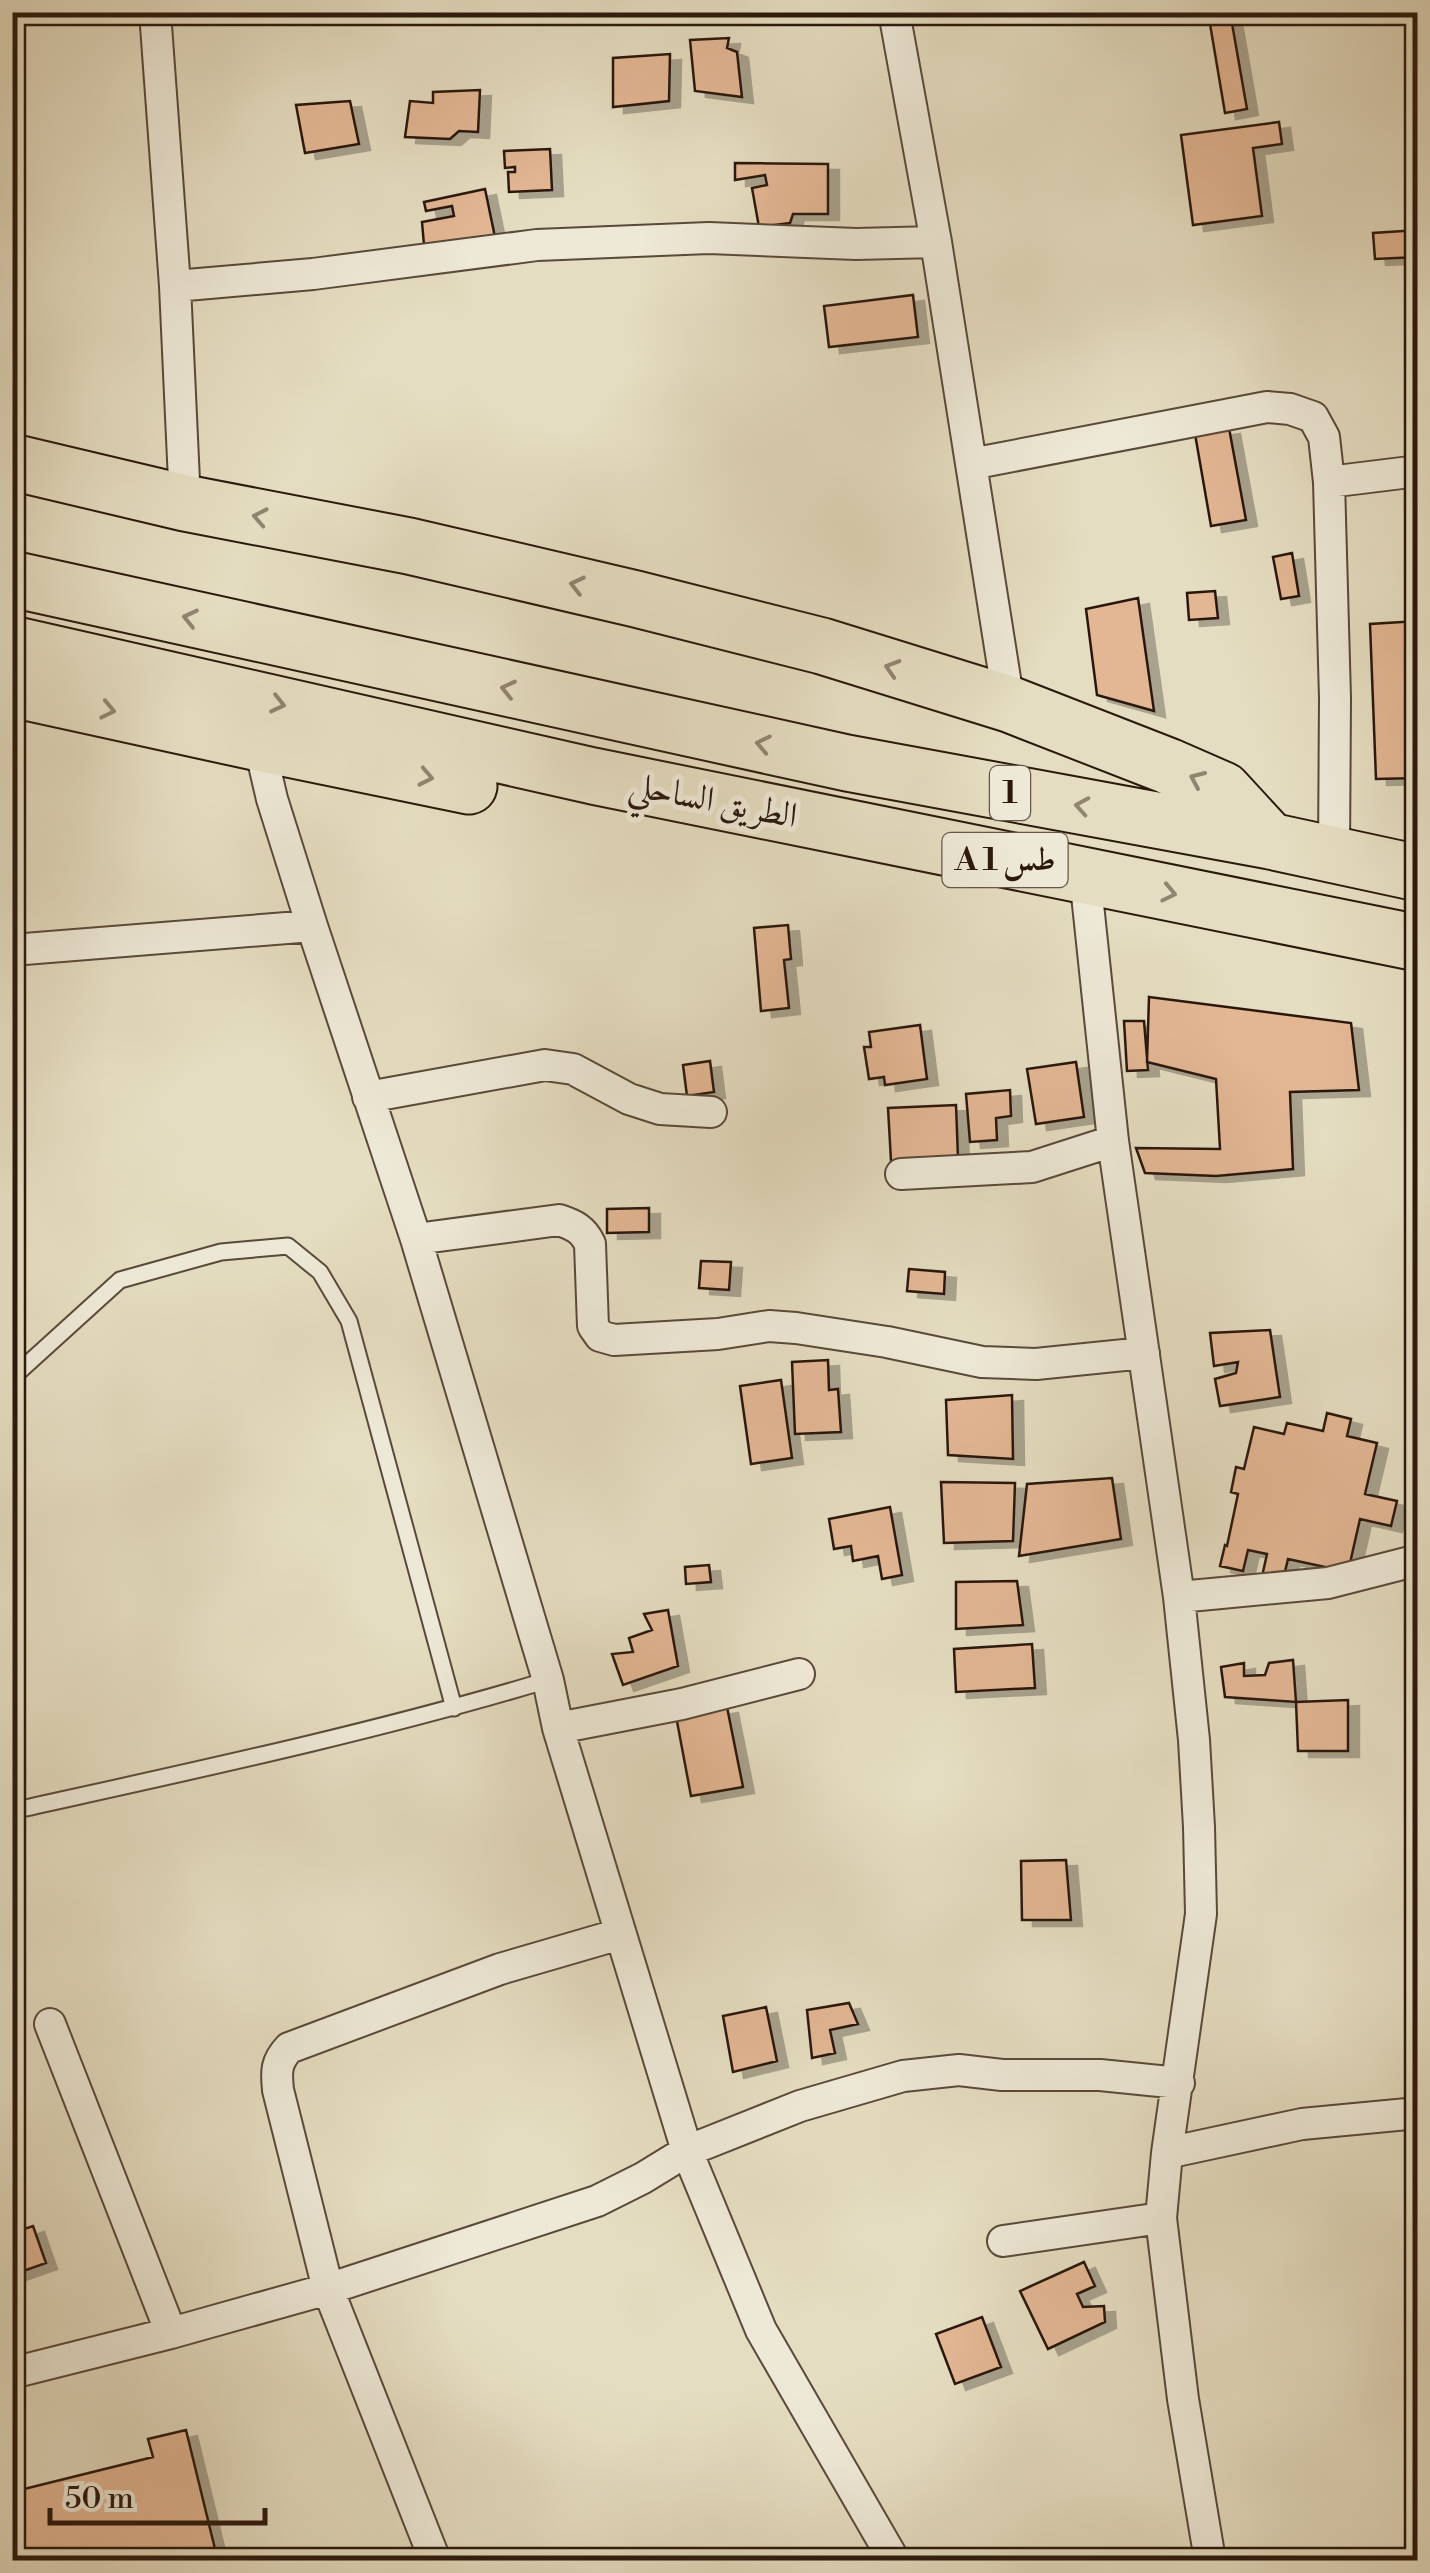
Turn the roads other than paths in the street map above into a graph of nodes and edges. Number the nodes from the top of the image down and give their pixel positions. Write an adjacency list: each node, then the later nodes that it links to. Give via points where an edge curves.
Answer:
1 (154, 12): 4 (street)
2 (894, 12): 3 (street)
3 (936, 242): 4 (street, via 709,238 538,245); 6 (street)
4 (175, 286): 9 (street)
5 (12, 462): 9 (highway)
6 (972, 464): 8 (street, via 1279,408 1313,416 1324,436); 13 (street)
7 (1418, 471): 8 (street)
8 (1328, 482): 17 (street)
9 (186, 503): 13 (highway, one-way to 9, via 822,646 636,599)
10 (12, 579): 16 (highway, الطريق الساحلي / 1, one-way to 10, via 848,762)
11 (12, 644): 15 (highway, الطريق الساحلي / A 1 طس, one-way to 15)
12 (12, 689): 14 (highway, one-way to 14)
13 (1009, 704): 16 (highway, one-way to 13, via 1223,790)
14 (259, 743): 15 (highway, one-way to 15, via 655,824 730,834); 20 (street)
15 (891, 837): 19 (highway, الطريق الساحلي / A 1 طس)
16 (1270, 840): 17 (highway, الطريق الساحلي / 1)
17 (1334, 854): 18 (highway, الطريق الساحلي / 1)
18 (1418, 873)
19 (1085, 876): 21 (highway, الطريق الساحلي / A 1 طس, one-way to 21); 25 (street)
20 (312, 926): 22 (street); 23 (street)
21 (1418, 943)
22 (12, 950)
23 (368, 1097): 24 (street, via 545,1065 573,1069 660,1109); 27 (street)
24 (711, 1112)
25 (1113, 1141): 26 (street, via 1032,1168); 28 (street)
26 (901, 1174)
27 (416, 1239): 28 (street, via 559,1220 575,1226 590,1244 593,1326 614,1340 769,1326 982,1362); 33 (street)
28 (1144, 1354): 31 (street)
29 (12, 1378): 34 (lane, via 120,1280 221,1252 288,1246 320,1272 349,1321)
30 (1418, 1560): 31 (street, via 1328,1583)
31 (1179, 1598): 39 (street, via 1201,1914)
32 (799, 1674): 35 (street)
33 (548, 1680): 34 (lane); 35 (street)
34 (454, 1708): 36 (lane)
35 (558, 1728): 37 (street)
36 (12, 1811)
37 (620, 1934): 41 (street); 45 (street, via 500,1969 289,2048 280,2058 278,2090)
38 (50, 2024): 46 (street)
39 (1178, 2083): 41 (street, via 931,2071 800,2106); 42 (street)
40 (1418, 2114): 42 (street, via 1302,2124)
41 (687, 2151): 45 (street, via 597,2201); 49 (street, via 761,2330)
42 (1167, 2154): 43 (street)
43 (1161, 2218): 44 (street); 50 (street)
44 (1002, 2241)
45 (328, 2289): 46 (street); 48 (street)
46 (171, 2333): 47 (street)
47 (12, 2373)
48 (435, 2560)
49 (894, 2560)
50 (1210, 2560)

